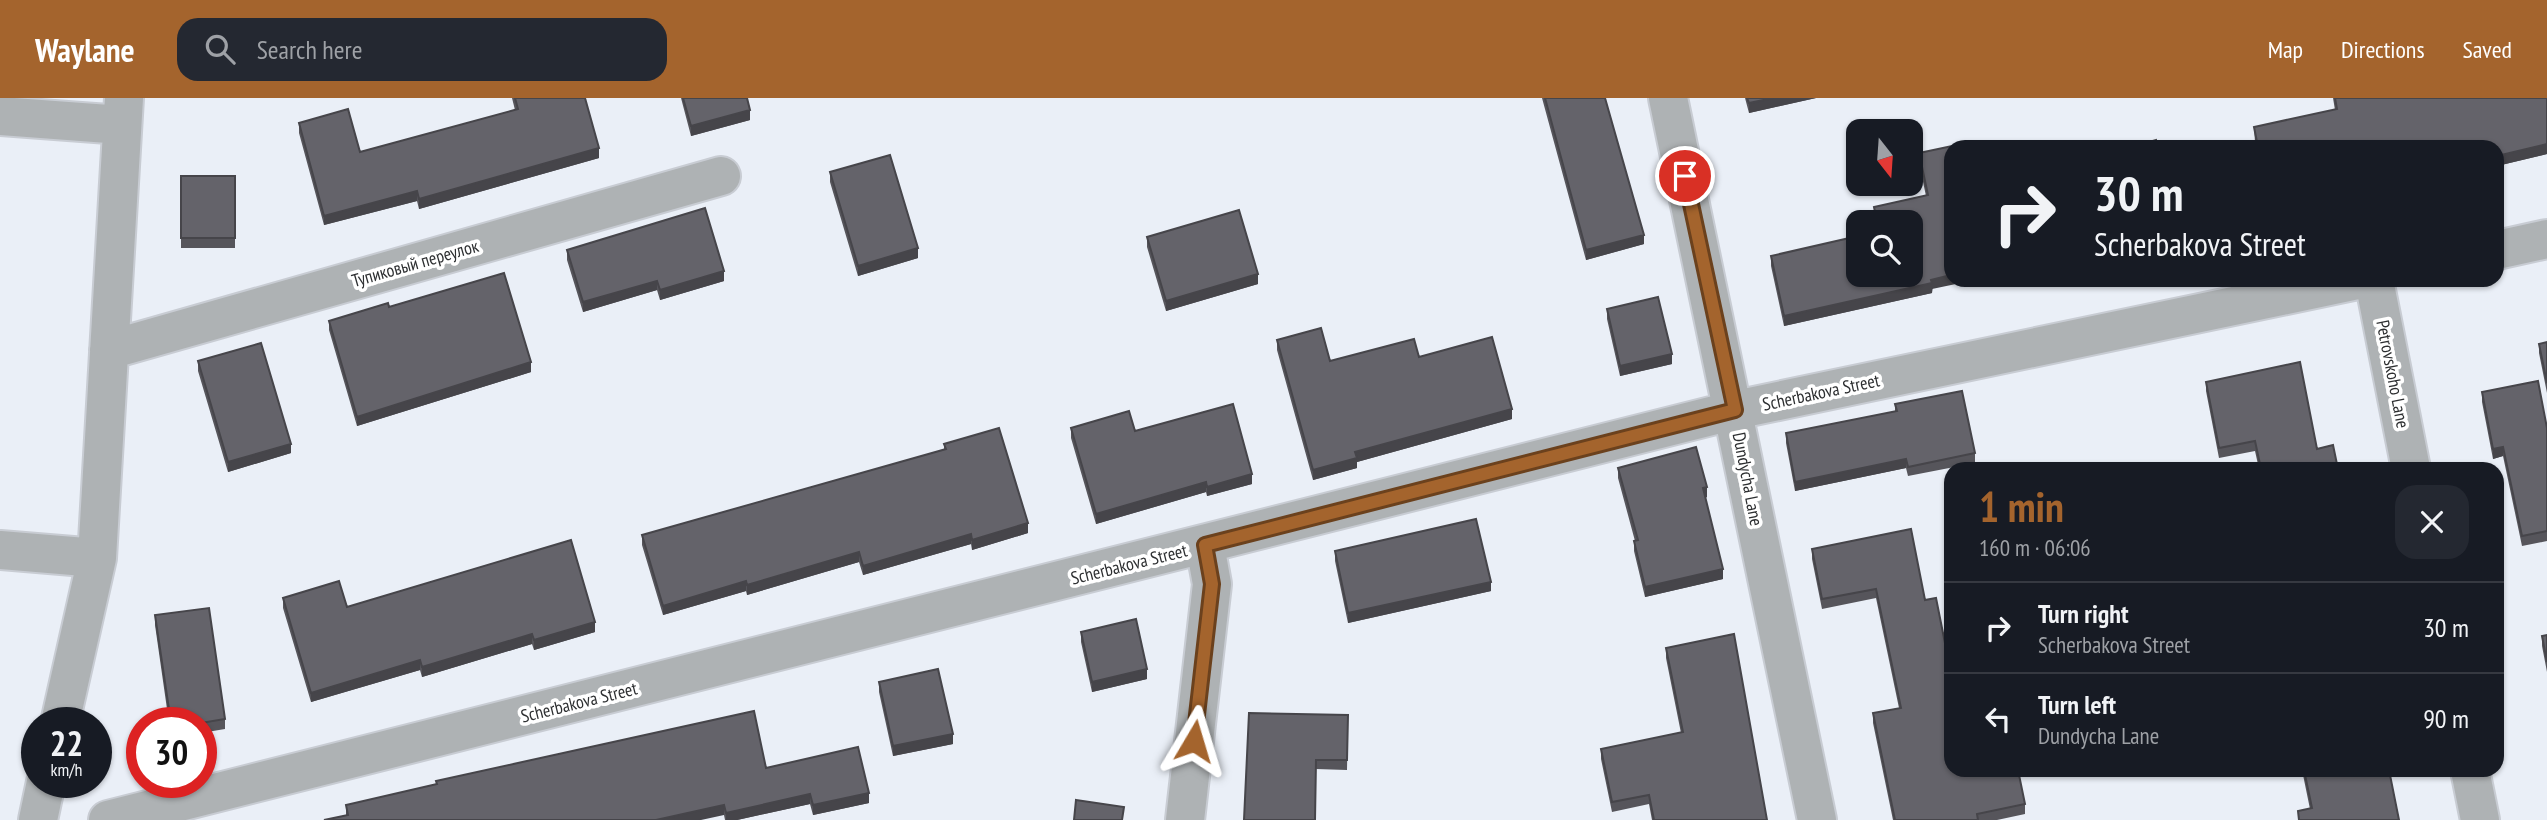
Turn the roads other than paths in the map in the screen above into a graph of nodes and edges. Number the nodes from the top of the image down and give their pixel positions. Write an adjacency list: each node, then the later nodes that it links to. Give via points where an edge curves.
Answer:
1 (1668, 98): 10 (street, Dundycha Lane)
2 (123, 112): 3 (street); 9 (street)
3 (0, 116)
4 (721, 176): 9 (street, Тупиковый переулок)
5 (2547, 239): 6 (street)
6 (2504, 248)
7 (2324, 287): 10 (street, Scherbakova Street)
8 (2375, 287): 11 (street, Petrovskoho Lane)
9 (109, 350): 14 (street)
10 (1735, 410): 12 (street, Scherbakova Street); 21 (street, Dundycha Lane)
11 (2410, 462)
12 (1205, 545): 19 (street, Scherbakova Street); 20 (street, via 1212,584)
13 (0, 551): 14 (street)
14 (97, 558): 15 (street)
15 (64, 707)
16 (2471, 777): 22 (street)
17 (43, 798): 18 (street)
18 (38, 820)
19 (108, 820)
20 (1185, 820)
21 (1817, 820)
22 (2480, 820)

